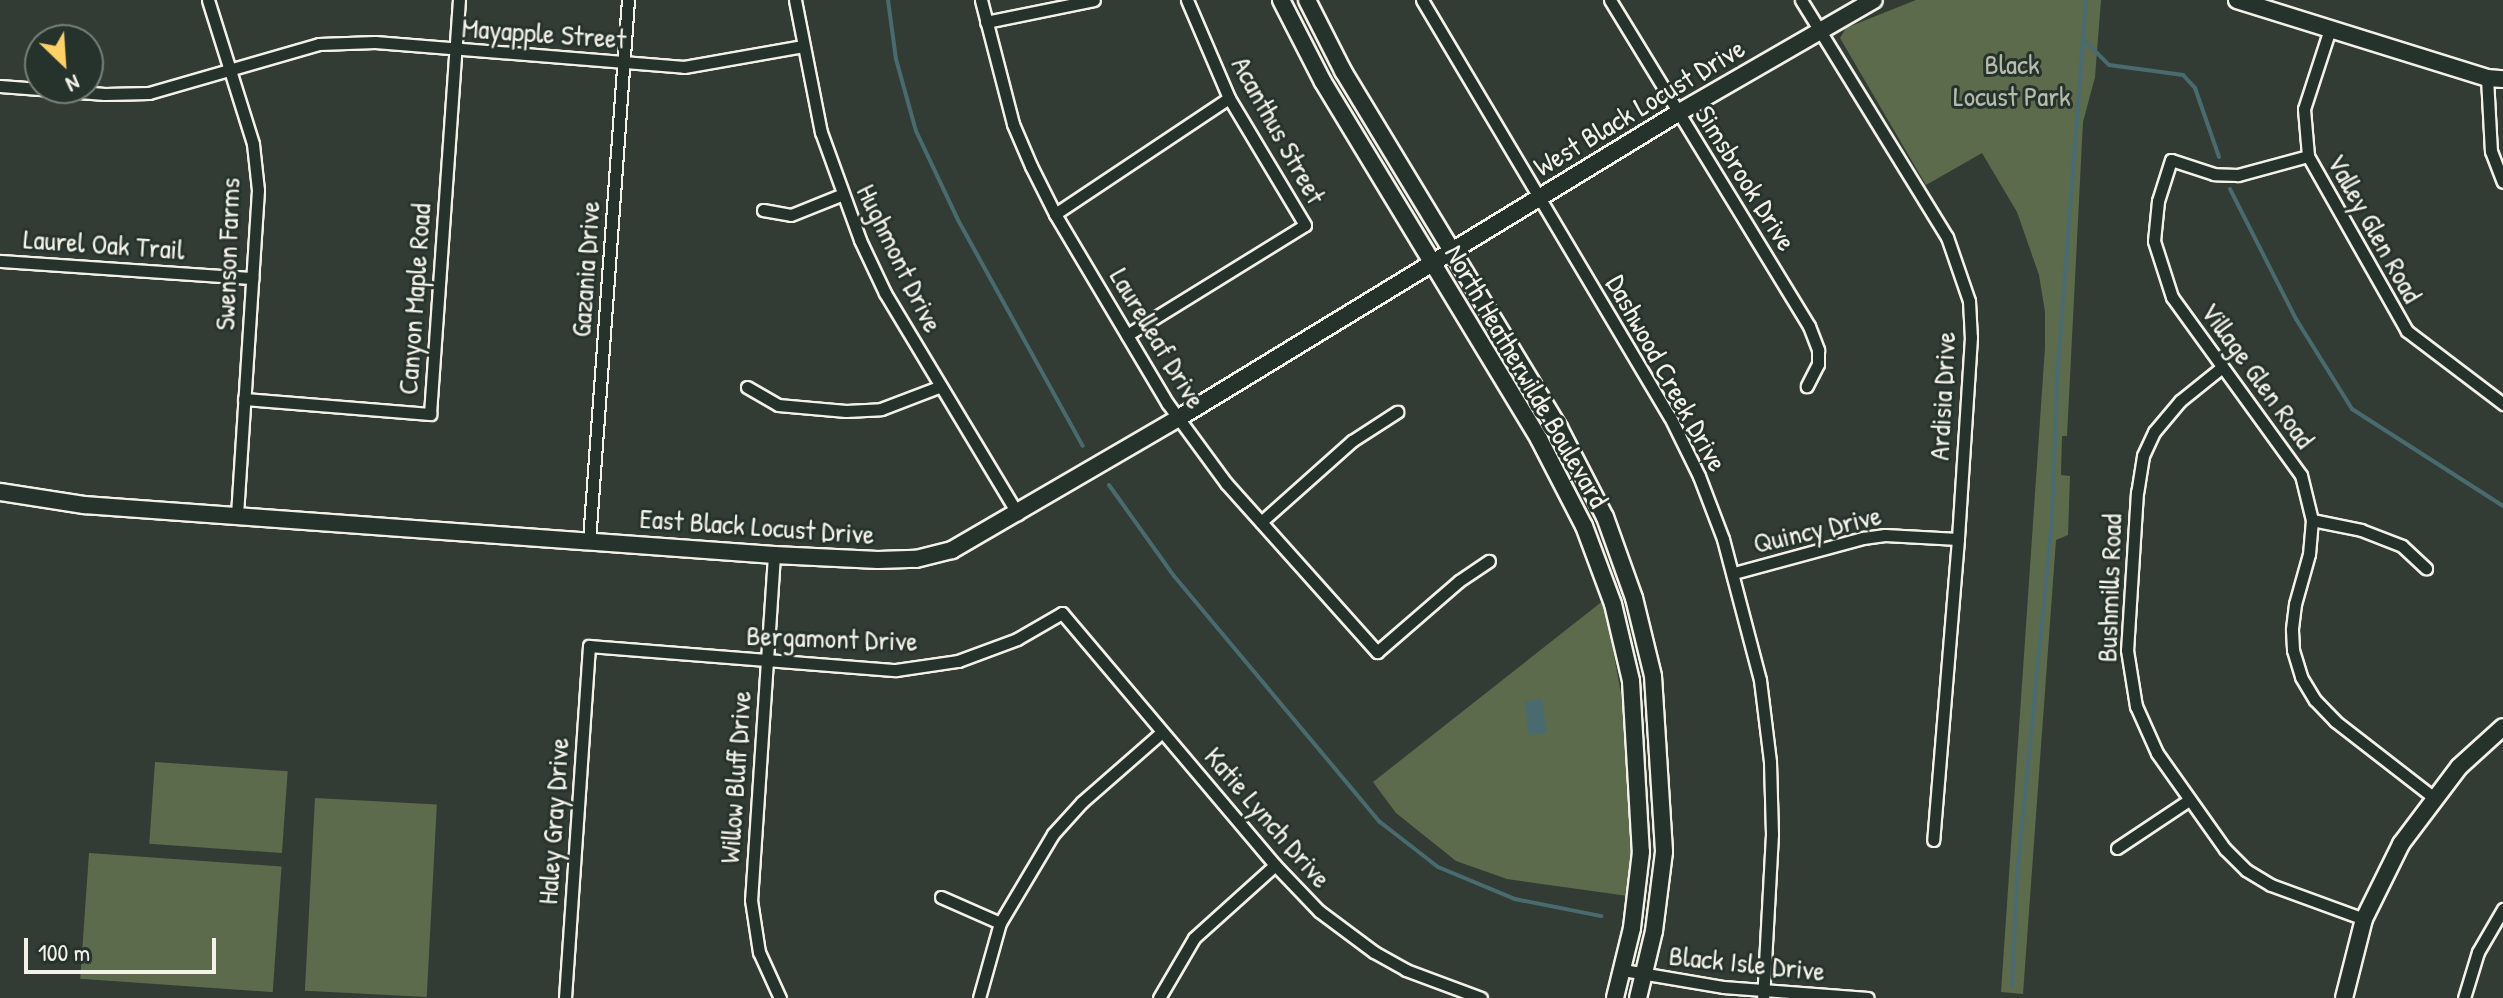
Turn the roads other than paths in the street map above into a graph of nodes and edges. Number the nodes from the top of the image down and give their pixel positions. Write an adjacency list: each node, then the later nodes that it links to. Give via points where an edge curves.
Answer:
1 (208, 0): 21 (street, Swenson Farms)
2 (459, 0): 19 (street, Canyon Maple Road)
3 (628, 0): 20 (street, Gazania Drive)
4 (795, 0): 18 (street, Hughmont Drive)
5 (981, 0): 15 (street, Laurelleaf Drive)
6 (1094, 0): 15 (street)
7 (1187, 0): 24 (street, Acanthus Street)
8 (1281, 0): 34 (street, North Heatherwilde Boulevard, via 1323,82)
9 (1307, 0): 32 (street, North Heatherwilde Boulevard)
10 (1422, 0): 29 (street, Dashwood Creek Drive)
11 (1610, 0): 25 (street, Simsbrook Drive)
12 (1801, 0): 17 (street, Ardisia Drive)
13 (1874, 0): 17 (street, West Black Locust Drive)
14 (2237, 0): 16 (street)
15 (986, 22): 31 (street, Laurelleaf Drive, via 1013,124)
16 (2330, 29): 22 (street); 26 (street, Valley Glen Road, via 2304,109)
17 (1818, 30): 25 (street, West Black Locust Drive); 50 (street, Ardisia Drive, via 1947,237 1962,272 1971,337)
18 (803, 46): 20 (street, Mayapple Street, via 695,66); 28 (street, Hughmont Drive)
19 (455, 51): 20 (street, Mayapple Street); 21 (street, Mayapple Street, via 375,42 319,44); 41 (street, Canyon Maple Road, via 430,414)
20 (624, 63): 51 (street, Gazania Drive)
21 (231, 70): 23 (street, Mayapple Street, via 149,93); 35 (street, Swenson Farms, via 253,144)
22 (2495, 78): 27 (street, via 2491,151)
23 (0, 86)
24 (1229, 98): 31 (street); 36 (street, Acanthus Street, via 1305,225)
25 (1678, 113): 29 (street, West Black Locust Drive); 38 (street, Simsbrook Drive, via 1809,326 1818,364)
26 (2308, 156): 37 (street, Village Glen Road, via 2238,175 2214,174 2171,160 2158,201 2154,241 2172,297); 42 (street, Valley Glen Road, via 2407,331)
27 (2503, 182)
28 (841, 195): 30 (street, via 791,215); 40 (street, Hughmont Drive, via 885,293)
29 (1538, 199): 32 (street, West Black Locust Drive); 55 (street, Dashwood Creek Drive, via 1670,417 1699,476)
30 (763, 210)
31 (1055, 214): 36 (street, Laurelleaf Drive)
32 (1451, 252): 34 (street, West Black Locust Drive); 71 (street, North Heatherwilde Boulevard, via 1583,473 1634,598 1653,676 1662,778 1662,879)
33 (0, 261): 35 (street, Laurel Oak Trail)
34 (1433, 264): 44 (street, East Black Locust Drive); 70 (street, North Heatherwilde Boulevard, via 1563,483 1613,604 1631,681 1640,779 1638,889)
35 (252, 278): 41 (street, Swenson Farms)
36 (1127, 335): 44 (street, Laurelleaf Drive)
37 (2221, 368): 48 (street, Village Glen Road, via 2301,475); 62 (street, Bushmills Road, via 2180,401 2154,432 2143,456 2137,492 2127,650 2130,682 2157,753)
38 (1807, 386)
39 (747, 387): 40 (street, via 778,405 846,411 881,409)
40 (939, 387): 46 (street, Hughmont Drive)
41 (244, 399): 47 (street, Swenson Farms)
42 (2503, 404)
43 (1397, 412): 49 (street, via 1352,441)
44 (1177, 419): 46 (street, East Black Locust Drive); 49 (street, Laurelleaf Drive)
45 (0, 492): 47 (street, East Black Locust Drive, via 84,505)
46 (1018, 514): 52 (street, East Black Locust Drive, via 952,550 916,559)
47 (237, 515): 51 (street, East Black Locust Drive)
48 (2312, 520): 54 (street, via 2402,546); 61 (street, Village Glen Road, via 2292,630 2301,677 2335,721)
49 (1261, 522): 53 (street, Laurelleaf Drive, via 1377,652)
50 (1958, 539): 55 (street, Quincy Drive, via 1863,538); 63 (street, Ardisia Drive)
51 (589, 541): 52 (street, East Black Locust Drive)
52 (774, 555): 58 (street, Willow Bluff Drive)
53 (1489, 561)
54 (2426, 568)
55 (1734, 573): 72 (street, Dashwood Creek Drive, via 1760,680 1770,762 1772,834)
56 (1062, 613): 58 (street, Bergamont Drive, via 989,650 929,666 896,670); 60 (street, Katie Lynch Drive)
57 (589, 646): 58 (street, Bergamont Drive); 73 (street, Haley Gray Drive)
58 (769, 662): 74 (street, Willow Bluff Drive, via 751,917 759,952)
59 (2503, 727): 61 (street)
60 (1162, 732): 65 (street, Katie Lynch Drive); 69 (street, via 1053,834)
61 (2433, 797): 68 (street, via 2401,844)
62 (2189, 800): 64 (street); 68 (street, Bushmills Road, via 2246,870 2271,885)
63 (1933, 840)
64 (2117, 848)
65 (1275, 865): 76 (street, via 1194,938); 77 (street, Katie Lynch Drive, via 1319,911 1374,952 1435,984)
66 (941, 897): 69 (street)
67 (2503, 909): 82 (street, via 2478,952)
68 (2364, 919): 81 (street)
69 (1000, 923): 75 (street)
70 (1623, 970): 71 (street, Black Isle Drive); 78 (street, North Heatherwilde Boulevard)
71 (1644, 976): 72 (street, Black Isle Drive); 79 (street, North Heatherwilde Boulevard)
72 (1763, 994): 80 (street, Black Isle Drive)
73 (565, 998)
74 (780, 998)
75 (979, 998)
76 (1159, 998)
77 (1481, 998)
78 (1615, 998)
79 (1638, 998)
80 (1868, 998)
81 (2344, 998)
82 (2464, 998)

